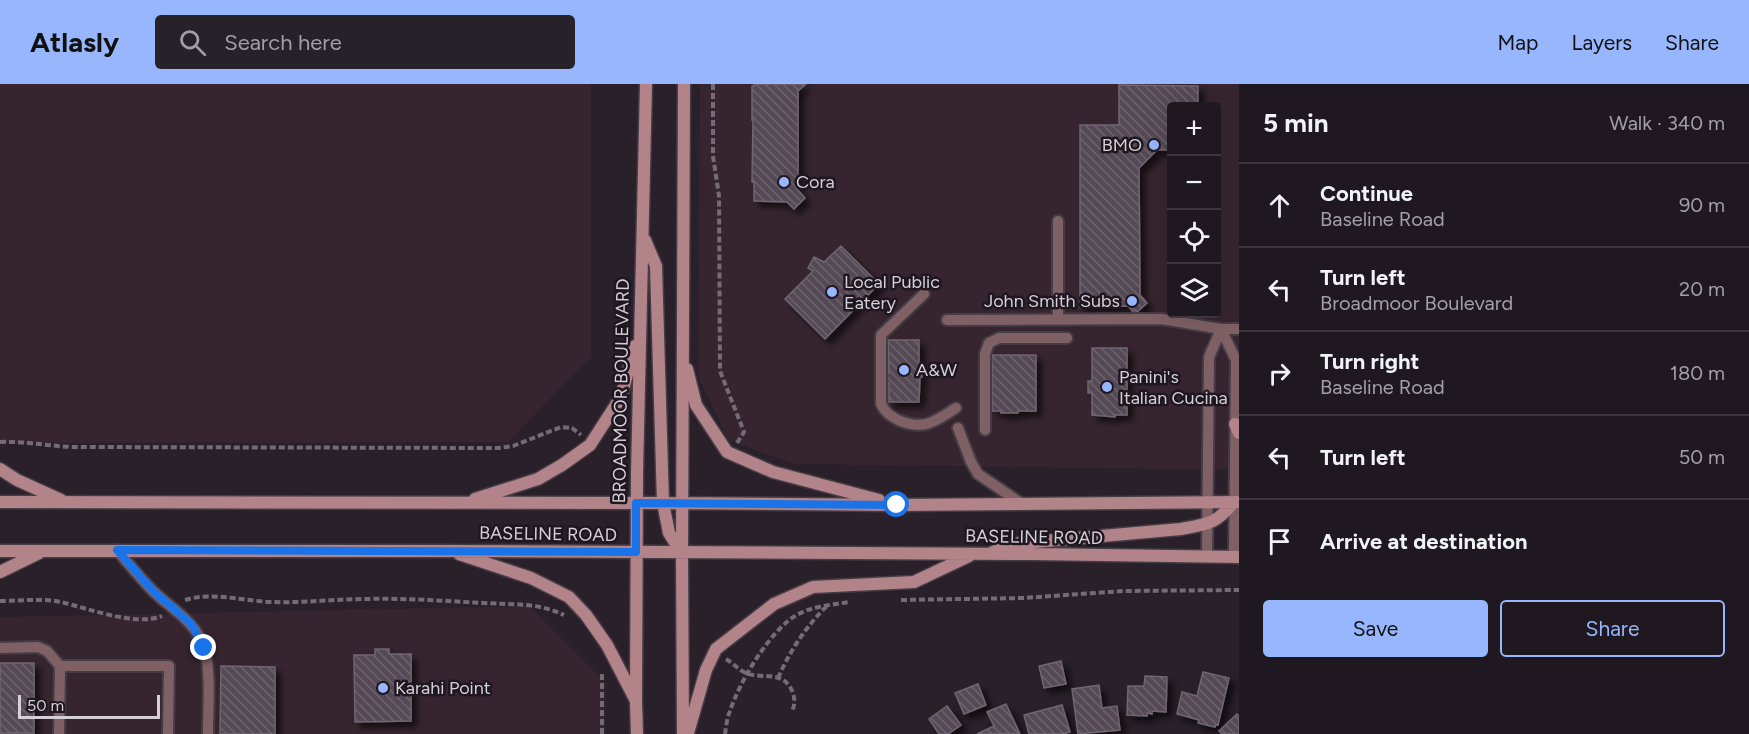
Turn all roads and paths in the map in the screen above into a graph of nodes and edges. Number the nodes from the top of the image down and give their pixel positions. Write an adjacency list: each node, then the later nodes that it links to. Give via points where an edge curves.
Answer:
1 (646, 84): 5 (main road, BROADMOOR BOULEVARD)
2 (684, 84): 13 (main road)
3 (713, 84): 20 (path, via 713,156 719,196 720,371 744,432)
4 (1058, 221): 8 (lane)
5 (642, 234): 9 (main road, BROADMOOR BOULEVARD); 28 (main road, via 656,266)
6 (924, 294): 14 (lane, via 881,334 881,404 891,416 918,426 940,419)
7 (947, 320): 8 (lane)
8 (1058, 320): 10 (lane, via 1162,319)
9 (640, 328): 26 (main road, via 621,397 590,445 538,479); 27 (main road, BROADMOOR BOULEVARD)
10 (1221, 329): 11 (lane); 16 (lane, via 1236,360); 22 (lane, via 1209,357)
11 (1239, 329)
12 (1067, 338): 17 (lane, via 999,338 989,343 985,354)
13 (683, 351): 29 (main road); 31 (main road, via 696,405 728,452 772,472)
14 (956, 408)
15 (958, 428): 30 (lane, via 978,474)
16 (1237, 428): 24 (lane)
17 (985, 430)
18 (585, 440): 19 (path, via 566,427 498,448 97,447)
19 (0, 442)
20 (736, 445)
21 (0, 469): 25 (main road)
22 (1208, 501): 24 (main road, BASELINE ROAD); 30 (main road, BASELINE ROAD); 32 (lane)
23 (0, 502): 25 (main road, BASELINE ROAD)
24 (1236, 502): 32 (main road); 42 (lane)
25 (67, 503): 26 (main road, BASELINE ROAD)
26 (462, 503): 27 (main road, BASELINE ROAD)
27 (636, 503): 28 (main road, BASELINE ROAD); 37 (main road, BROADMOOR BOULEVARD)
28 (663, 503): 29 (main road, BASELINE ROAD); 38 (main road, via 669,533)
29 (682, 503): 31 (main road, BASELINE ROAD); 38 (main road)
30 (1022, 504): 31 (main road, BASELINE ROAD)
31 (897, 505)
32 (1207, 524): 40 (main road, via 1012,544); 41 (lane)
33 (0, 550): 34 (main road, BASELINE ROAD)
34 (44, 550): 35 (main road, BASELINE ROAD); 43 (main road)
35 (117, 550): 36 (main road, BASELINE ROAD); 49 (lane)
36 (449, 551): 37 (main road, BASELINE ROAD); 57 (main road, via 531,578 569,597 607,645)
37 (636, 552): 38 (main road, BASELINE ROAD); 57 (main road, BROADMOOR BOULEVARD)
38 (682, 553): 39 (main road, BASELINE ROAD); 64 (main road)
39 (972, 555): 40 (main road, BASELINE ROAD); 64 (main road, via 914,582 813,587 774,604 716,649 705,670)
40 (986, 555): 41 (main road, BASELINE ROAD)
41 (1207, 557): 42 (main road, BASELINE ROAD)
42 (1237, 557)
43 (0, 572)
44 (1239, 590): 45 (path)
45 (893, 600)
46 (0, 601): 49 (path, via 60,602 142,619 160,617)
47 (853, 602): 48 (path)
48 (828, 605): 55 (path, via 802,613 780,628); 56 (path, via 806,630)
49 (172, 607): 50 (path, via 195,597 211,596 275,602 402,599 529,604); 61 (lane, via 192,625 204,648)
50 (568, 616)
51 (0, 648): 54 (lane, via 38,647)
52 (726, 659): 55 (path)
53 (601, 663): 62 (path)
54 (60, 666): 59 (lane); 60 (lane, via 169,666)
55 (747, 673): 56 (path); 65 (path, via 729,711)
56 (778, 678): 58 (path, via 793,693)
57 (636, 702): 63 (main road, BROADMOOR BOULEVARD)
58 (792, 711)
59 (59, 734)
60 (168, 734)
61 (208, 734)
62 (602, 734)
63 (637, 734)
64 (685, 734)
65 (725, 734)

